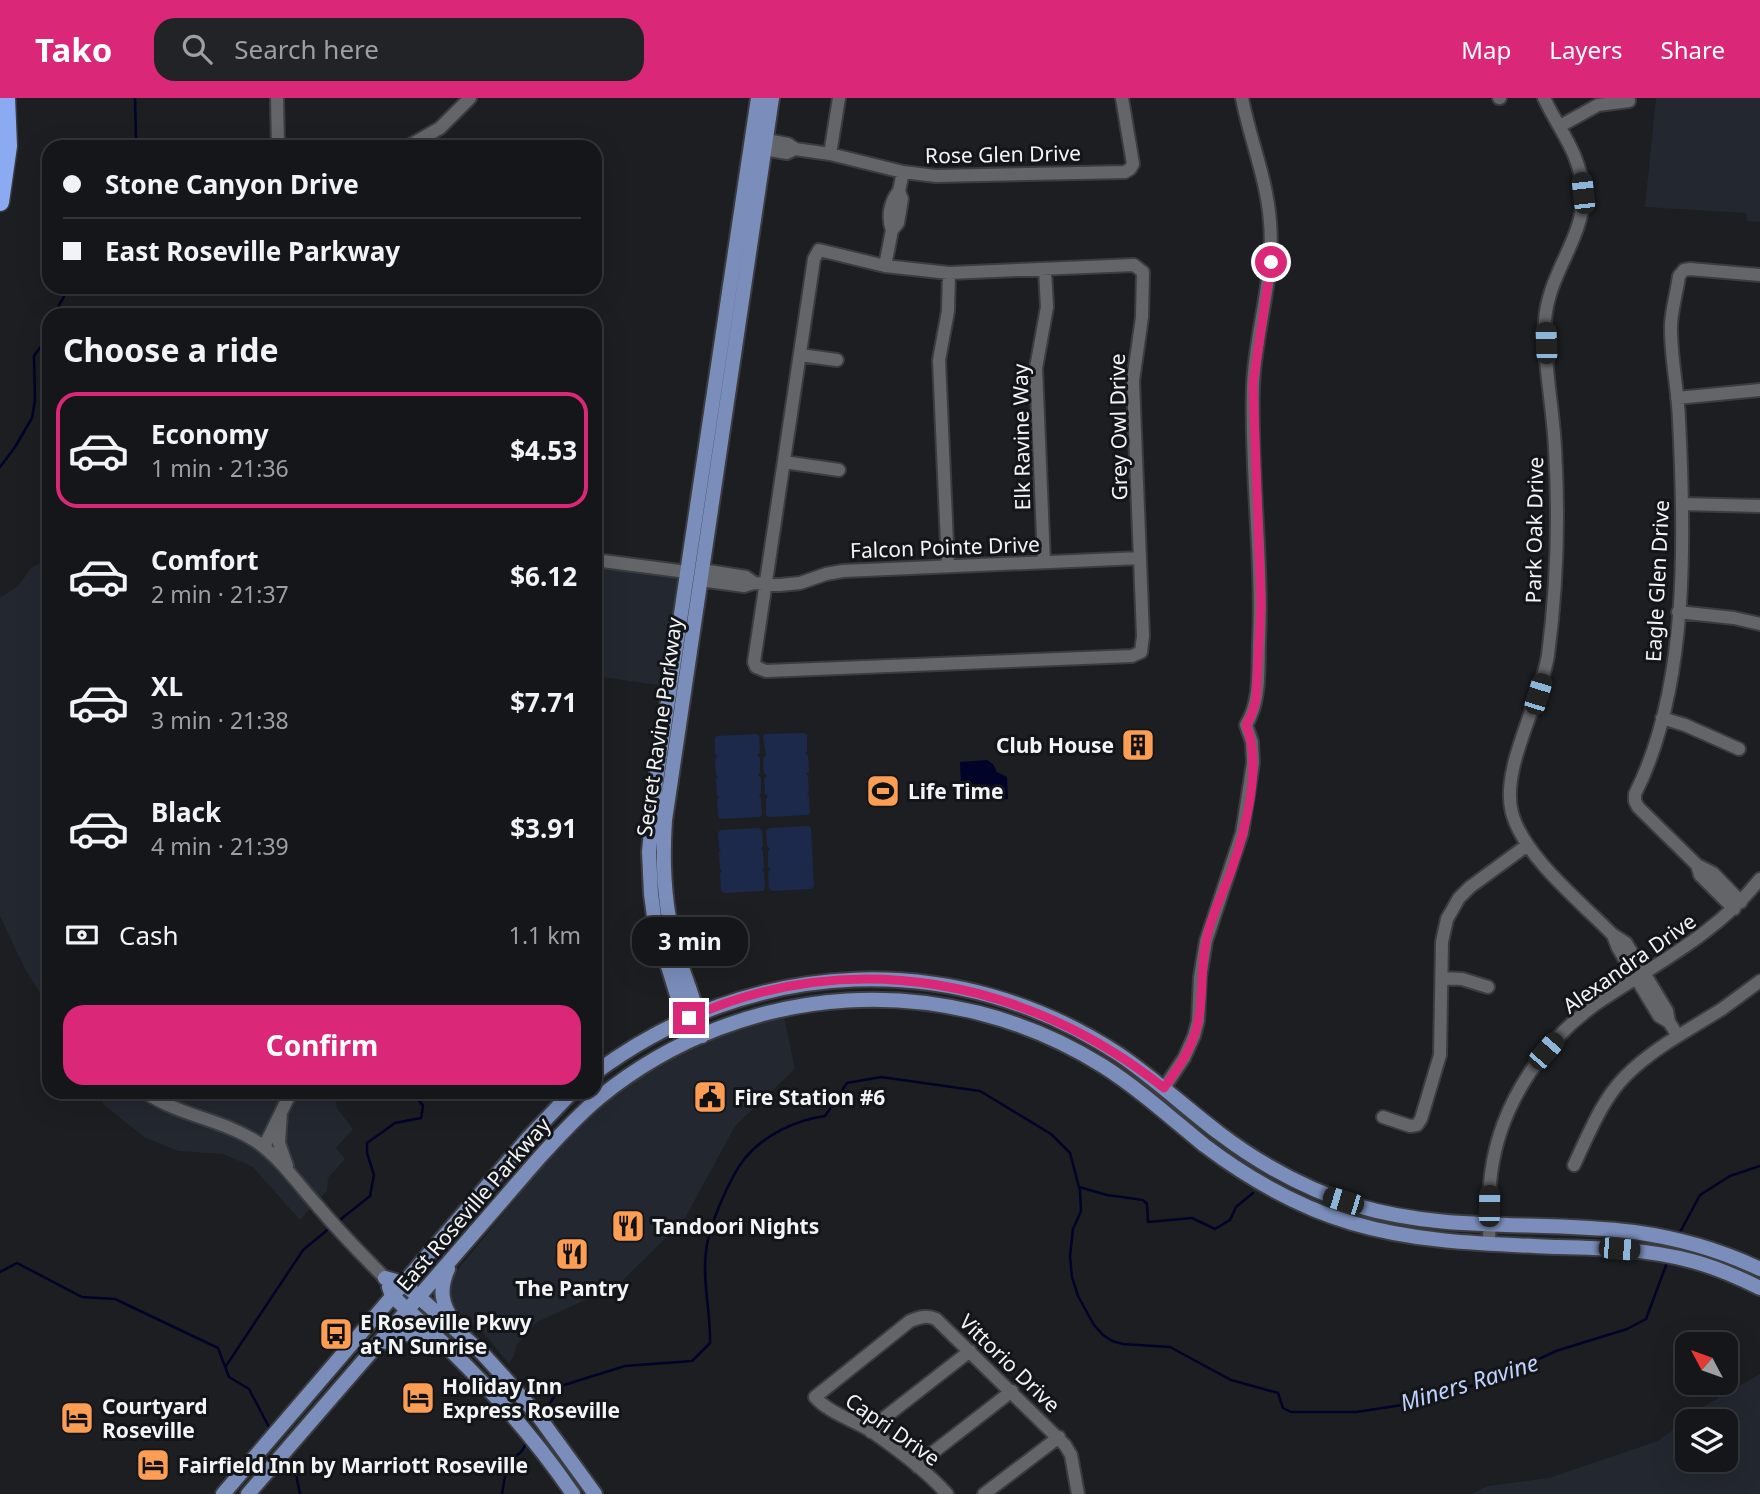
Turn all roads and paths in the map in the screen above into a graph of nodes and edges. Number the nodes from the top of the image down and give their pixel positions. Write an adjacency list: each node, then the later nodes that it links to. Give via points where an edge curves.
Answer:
1 (6, 98): 17 (highway, via 8,146)
2 (277, 98): 12 (street)
3 (470, 98): 13 (street, via 440,128)
4 (758, 98): 14 (main road, Secret Ravine Parkway)
5 (772, 98): 14 (main road, Secret Ravine Parkway)
6 (839, 98): 15 (street)
7 (1122, 98): 16 (street, Rose Glen Drive, via 1133,164 1125,172 973,177)
8 (1242, 98): 52 (street, via 1264,181 1272,242 1253,384 1261,604 1256,700 1246,725 1252,742 1252,772 1240,840 1206,941 1194,1036)
9 (1544, 98): 11 (street, Park Oak Drive)
10 (1629, 101): 11 (street, via 1598,105)
11 (1560, 126): 40 (street, Park Oak Drive, via 1578,163 1583,193 1580,219 1555,278 1545,323 1556,451 1556,548 1544,675 1510,782 1511,810)
12 (278, 140)
13 (419, 140)
14 (758, 144): 15 (street, Rose Glen Drive, via 788,144); 34 (main road, Secret Ravine Parkway)
15 (830, 154): 16 (street, Rose Glen Drive)
16 (903, 172): 18 (street, via 889,222 892,230)
17 (0, 202)
18 (885, 266): 20 (street, Grey Owl Drive); 22 (street, Grey Owl Drive, via 819,250)
19 (1045, 270): 20 (street, Grey Owl Drive); 30 (street, Grey Owl Drive, via 1135,265 1143,272 1133,381); 32 (street, Elk Ravine Way, via 1047,307 1036,368)
20 (949, 273): 33 (street, via 939,359)
21 (1760, 275): 25 (street, Eagle Glen Drive, via 1690,269 1679,276 1671,323)
22 (800, 355): 23 (street); 26 (street, Grey Owl Drive)
23 (836, 360)
24 (1760, 390): 25 (street)
25 (1677, 398): 28 (street, Eagle Glen Drive)
26 (784, 462): 27 (street); 35 (street, Grey Owl Drive)
27 (839, 470)
28 (1682, 504): 29 (street); 36 (street, Eagle Glen Drive)
29 (1760, 506)
30 (1140, 558): 32 (street, Falcon Pointe Drive); 35 (street, Grey Owl Drive, via 1144,649 1132,656 760,670 754,662)
31 (602, 561): 34 (street, Falcon Pointe Drive)
32 (1044, 562): 33 (street, Falcon Pointe Drive)
33 (948, 566): 35 (street, Falcon Pointe Drive, via 844,571 800,583)
34 (696, 574): 35 (street, Falcon Pointe Drive, via 746,577); 47 (main road, Secret Ravine Parkway, via 653,803 649,867 659,937 680,1005)
35 (760, 584)
36 (1678, 612): 37 (street); 38 (street, Eagle Glen Drive)
37 (1760, 624)
38 (1662, 718): 39 (street); 42 (street, Eagle Glen Drive, via 1634,801 1697,865 1707,868)
39 (1739, 749)
40 (1526, 846): 43 (street, Park Oak Drive, via 1626,943); 44 (street, via 1470,887 1452,909 1442,943)
41 (1760, 879): 42 (street, Alexandra Drive)
42 (1737, 905): 43 (street, Alexandra Drive, via 1701,937)
43 (1640, 976): 49 (street, Park Oak Drive, via 1667,1011); 65 (street, Alexandra Drive, via 1581,1015 1526,1079 1506,1118 1494,1158)
44 (1442, 978): 46 (street); 60 (street, via 1440,1055 1421,1119 1410,1126)
45 (1760, 982): 49 (street)
46 (1488, 987)
47 (693, 1016): 48 (main road, Secret Ravine Parkway); 50 (main road, via 645,1039); 52 (main road, via 757,993 810,982 875,979 939,985 995,997 1062,1023 1124,1058)
48 (702, 1036): 51 (main road, East Roseville Parkway, via 736,1022 802,1006 864,999 912,1000 968,1009 1032,1030 1077,1051); 53 (main road, East Roseville Parkway)
49 (1678, 1036): 62 (street, via 1616,1083)
50 (602, 1068)
51 (1125, 1082): 52 (main road); 66 (main road, East Roseville Parkway, via 1223,1159 1307,1206 1394,1234)
52 (1164, 1088): 65 (main road, via 1232,1142 1312,1189 1398,1216)
53 (602, 1095)
54 (156, 1099): 61 (street, via 222,1124)
55 (287, 1099): 59 (street)
56 (565, 1099): 70 (main road, East Roseville Parkway)
57 (567, 1099): 64 (main road, via 523,1158 519,1168)
58 (597, 1099): 64 (main road, East Roseville Parkway)
59 (281, 1111): 61 (street); 63 (street, via 279,1143)
60 (1383, 1118)
61 (264, 1147): 63 (street)
62 (1574, 1165)
63 (291, 1174): 69 (street)
64 (523, 1177): 67 (main road, East Roseville Parkway)
65 (1490, 1225): 66 (street, Alexandra Drive); 68 (main road, via 1616,1230 1687,1242)
66 (1489, 1244): 71 (main road, East Roseville Parkway, via 1664,1255 1719,1269)
67 (458, 1252): 73 (main road, East Roseville Parkway); 75 (main road, via 443,1282 442,1298)
68 (1760, 1269)
69 (385, 1278): 70 (main road); 72 (main road)
70 (403, 1283): 72 (main road, East Roseville Parkway); 73 (main road)
71 (1760, 1288)
72 (392, 1296): 74 (main road); 84 (main road, East Roseville Parkway)
73 (419, 1297): 74 (main road, East Roseville Parkway); 75 (main road)
74 (408, 1310): 76 (main road); 78 (main road, East Roseville Parkway)
75 (470, 1342): 87 (main road, via 521,1395)
76 (454, 1352): 78 (main road, via 432,1338 409,1333 393,1337); 86 (main road, via 510,1411)
77 (970, 1352): 79 (street, Vittorio Drive); 80 (street, Vittorio Drive, via 936,1319 919,1317); 81 (street)
78 (368, 1356): 85 (main road, East Roseville Parkway)
79 (1012, 1391): 82 (street, Vittorio Drive); 83 (street)
80 (816, 1397): 81 (street, Capri Drive)
81 (871, 1432): 83 (street, Capri Drive)
82 (1059, 1437): 89 (street); 90 (street, Vittorio Drive, via 1071,1455)
83 (918, 1467): 88 (street, Capri Drive)
84 (227, 1490)
85 (247, 1494)
86 (573, 1494)
87 (595, 1494)
88 (947, 1494)
89 (985, 1494)
90 (1078, 1494)

